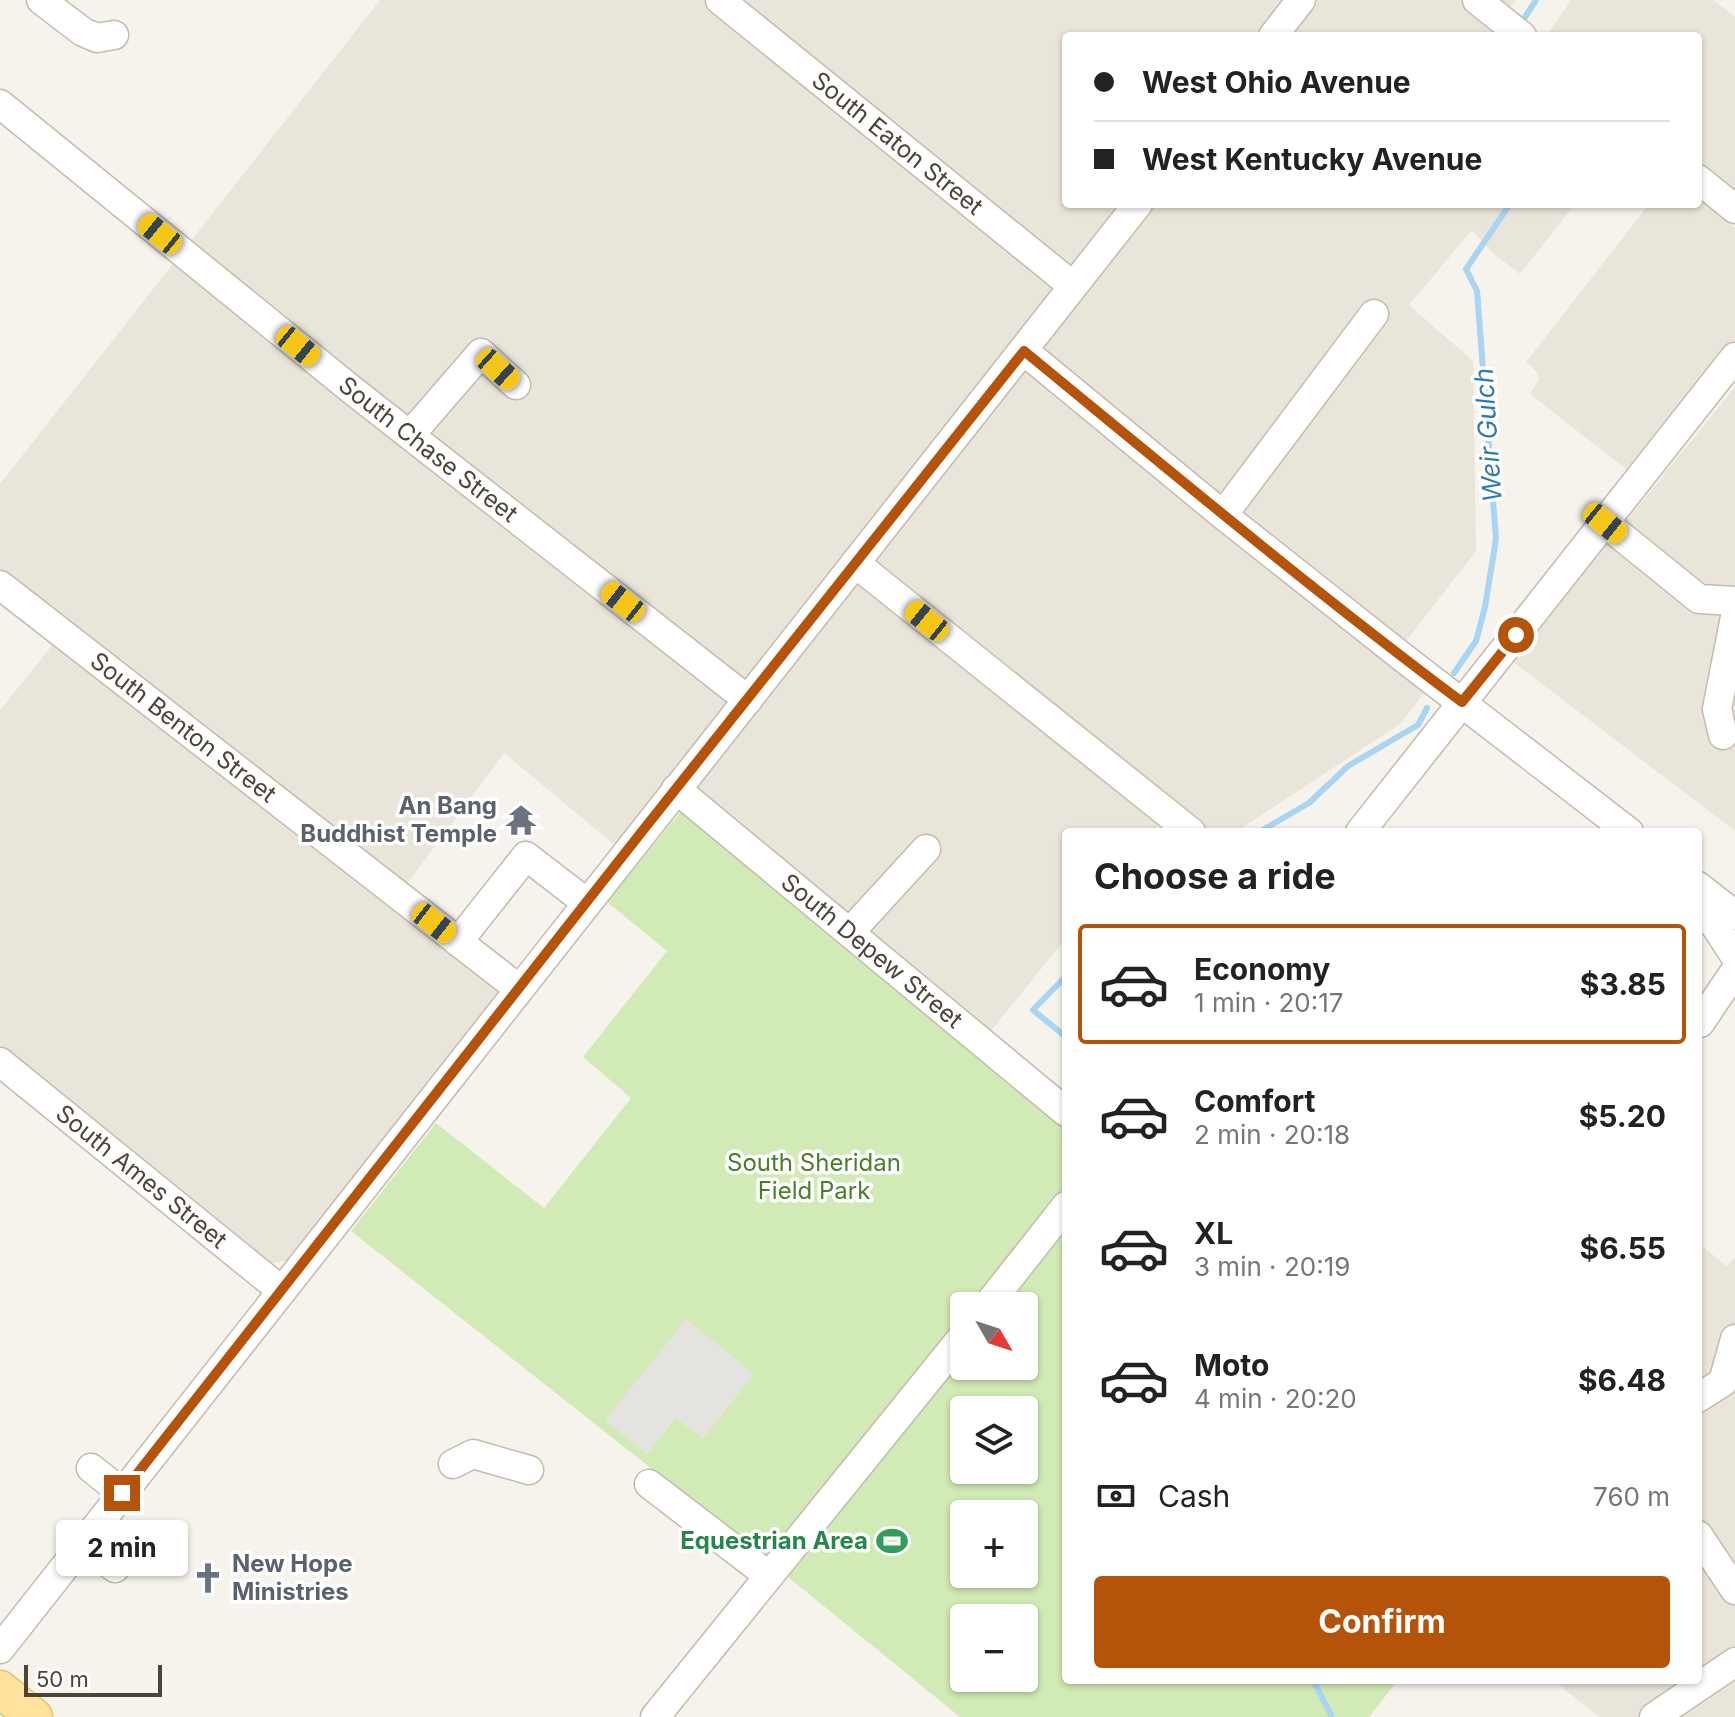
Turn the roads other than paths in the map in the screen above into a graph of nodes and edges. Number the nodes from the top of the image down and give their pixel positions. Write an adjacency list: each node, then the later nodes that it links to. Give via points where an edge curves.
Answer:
1 (41, 0): 7 (street, via 83,32 97,38)
2 (720, 0): 12 (street, South Eaton Street)
3 (1301, 0): 5 (street)
4 (1477, 0): 6 (street)
5 (1276, 32)
6 (1517, 32)
7 (114, 35)
8 (0, 104): 17 (street, South Chase Street)
9 (1702, 182): 11 (street)
10 (1135, 208): 12 (street)
11 (1735, 209)
12 (1073, 286): 14 (street)
13 (1374, 314): 18 (street)
14 (1024, 351): 18 (street); 20 (street)
15 (1735, 357): 19 (street)
16 (516, 385): 17 (street, via 481,353)
17 (410, 435): 24 (street, South Chase Street)
18 (1223, 515): 25 (street)
19 (1605, 523): 22 (street, via 1699,599); 25 (street)
20 (855, 563): 24 (street); 28 (street)
21 (0, 585): 37 (street, South Benton Street)
22 (1735, 601)
23 (1735, 617): 26 (street, via 1717,709)
24 (748, 700): 27 (street)
25 (1462, 702): 29 (street); 30 (street)
26 (1723, 735)
27 (676, 789): 33 (street); 36 (street, South Depew Street)
28 (1186, 828)
29 (1363, 828)
30 (1624, 828)
31 (926, 849): 36 (street)
32 (1702, 889): 35 (street)
33 (587, 903): 37 (street, via 526,856); 40 (street)
34 (1702, 915): 38 (street)
35 (1735, 915)
36 (850, 932): 43 (street, South Depew Street)
37 (458, 942): 40 (street, South Benton Street)
38 (1735, 956)
39 (1735, 971): 41 (street)
40 (519, 989): 45 (street)
41 (1702, 1020)
42 (0, 1062): 45 (street, South Ames Street)
43 (1062, 1109)
44 (1062, 1211): 46 (street)
45 (282, 1291): 55 (street)
46 (998, 1292)
47 (1735, 1339): 49 (street)
48 (950, 1352): 59 (street)
49 (1729, 1391): 50 (street)
50 (1702, 1397)
51 (453, 1464): 53 (street, via 473,1454)
52 (91, 1468): 55 (street)
53 (529, 1470)
54 (649, 1484): 59 (street)
55 (122, 1493): 57 (street)
56 (1702, 1541): 60 (street)
57 (83, 1543): 58 (street); 61 (street)
58 (115, 1568)
59 (769, 1576): 65 (street)
60 (1735, 1590)
61 (0, 1649)
62 (1735, 1662): 66 (street)
63 (0, 1689): 64 (main road)
64 (34, 1717)
65 (655, 1717)
66 (1654, 1717)

